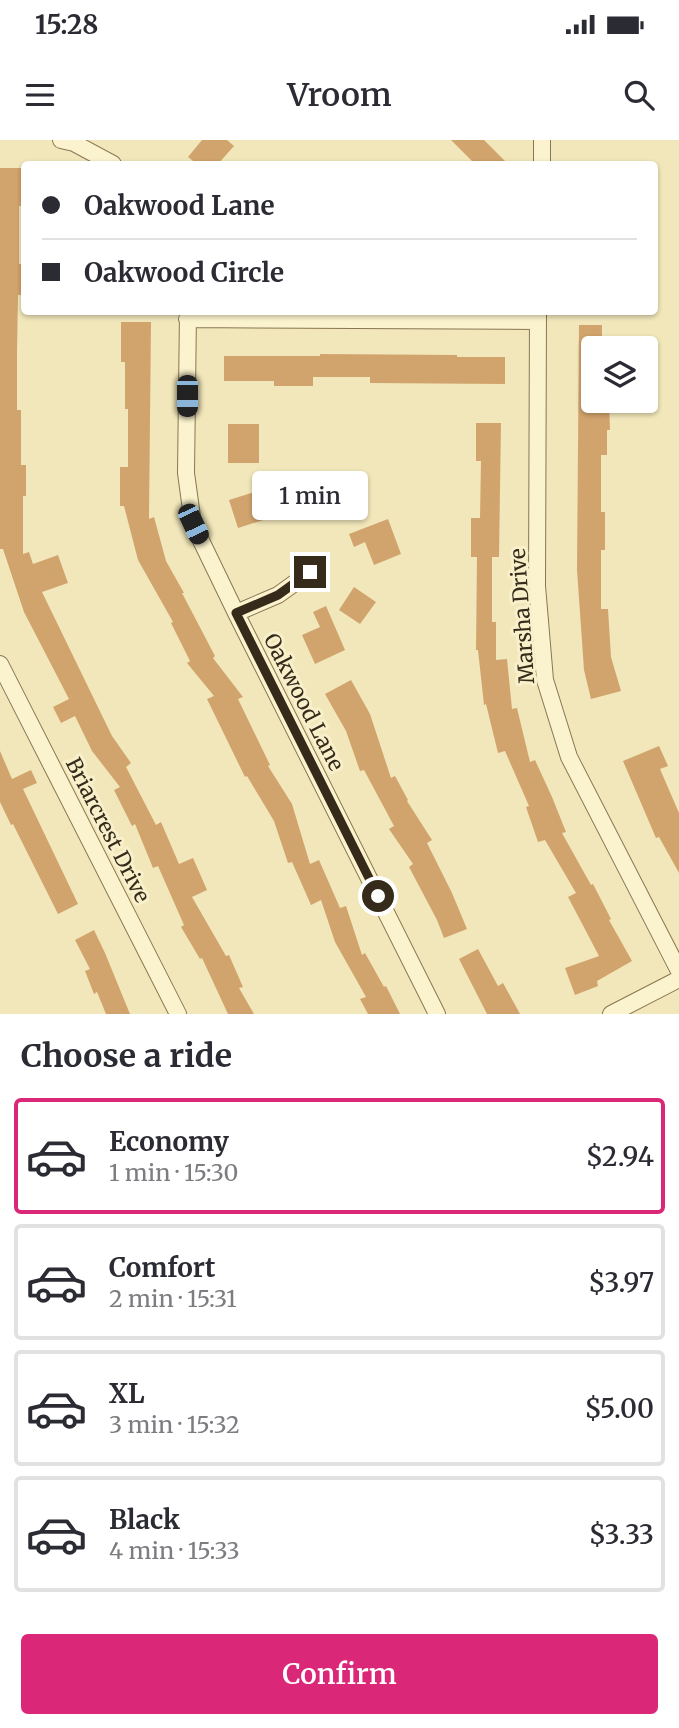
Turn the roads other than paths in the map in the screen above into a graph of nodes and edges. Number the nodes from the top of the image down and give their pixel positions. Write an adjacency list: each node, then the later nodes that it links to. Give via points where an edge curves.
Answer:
1 (61, 140): 3 (street)
2 (542, 140): 4 (street)
3 (107, 161)
4 (542, 161)
5 (188, 315): 6 (street); 8 (street, Oakwood Lane, via 186,473 193,524)
6 (538, 316): 10 (street, Marsha Drive, via 537,586 545,680 569,757)
7 (310, 572): 8 (street, via 278,595)
8 (236, 613): 13 (street, Oakwood Lane)
9 (0, 664): 12 (street, Briarcrest Drive)
10 (679, 971)
11 (679, 979): 14 (street)
12 (178, 1014)
13 (437, 1014)
14 (611, 1014)

